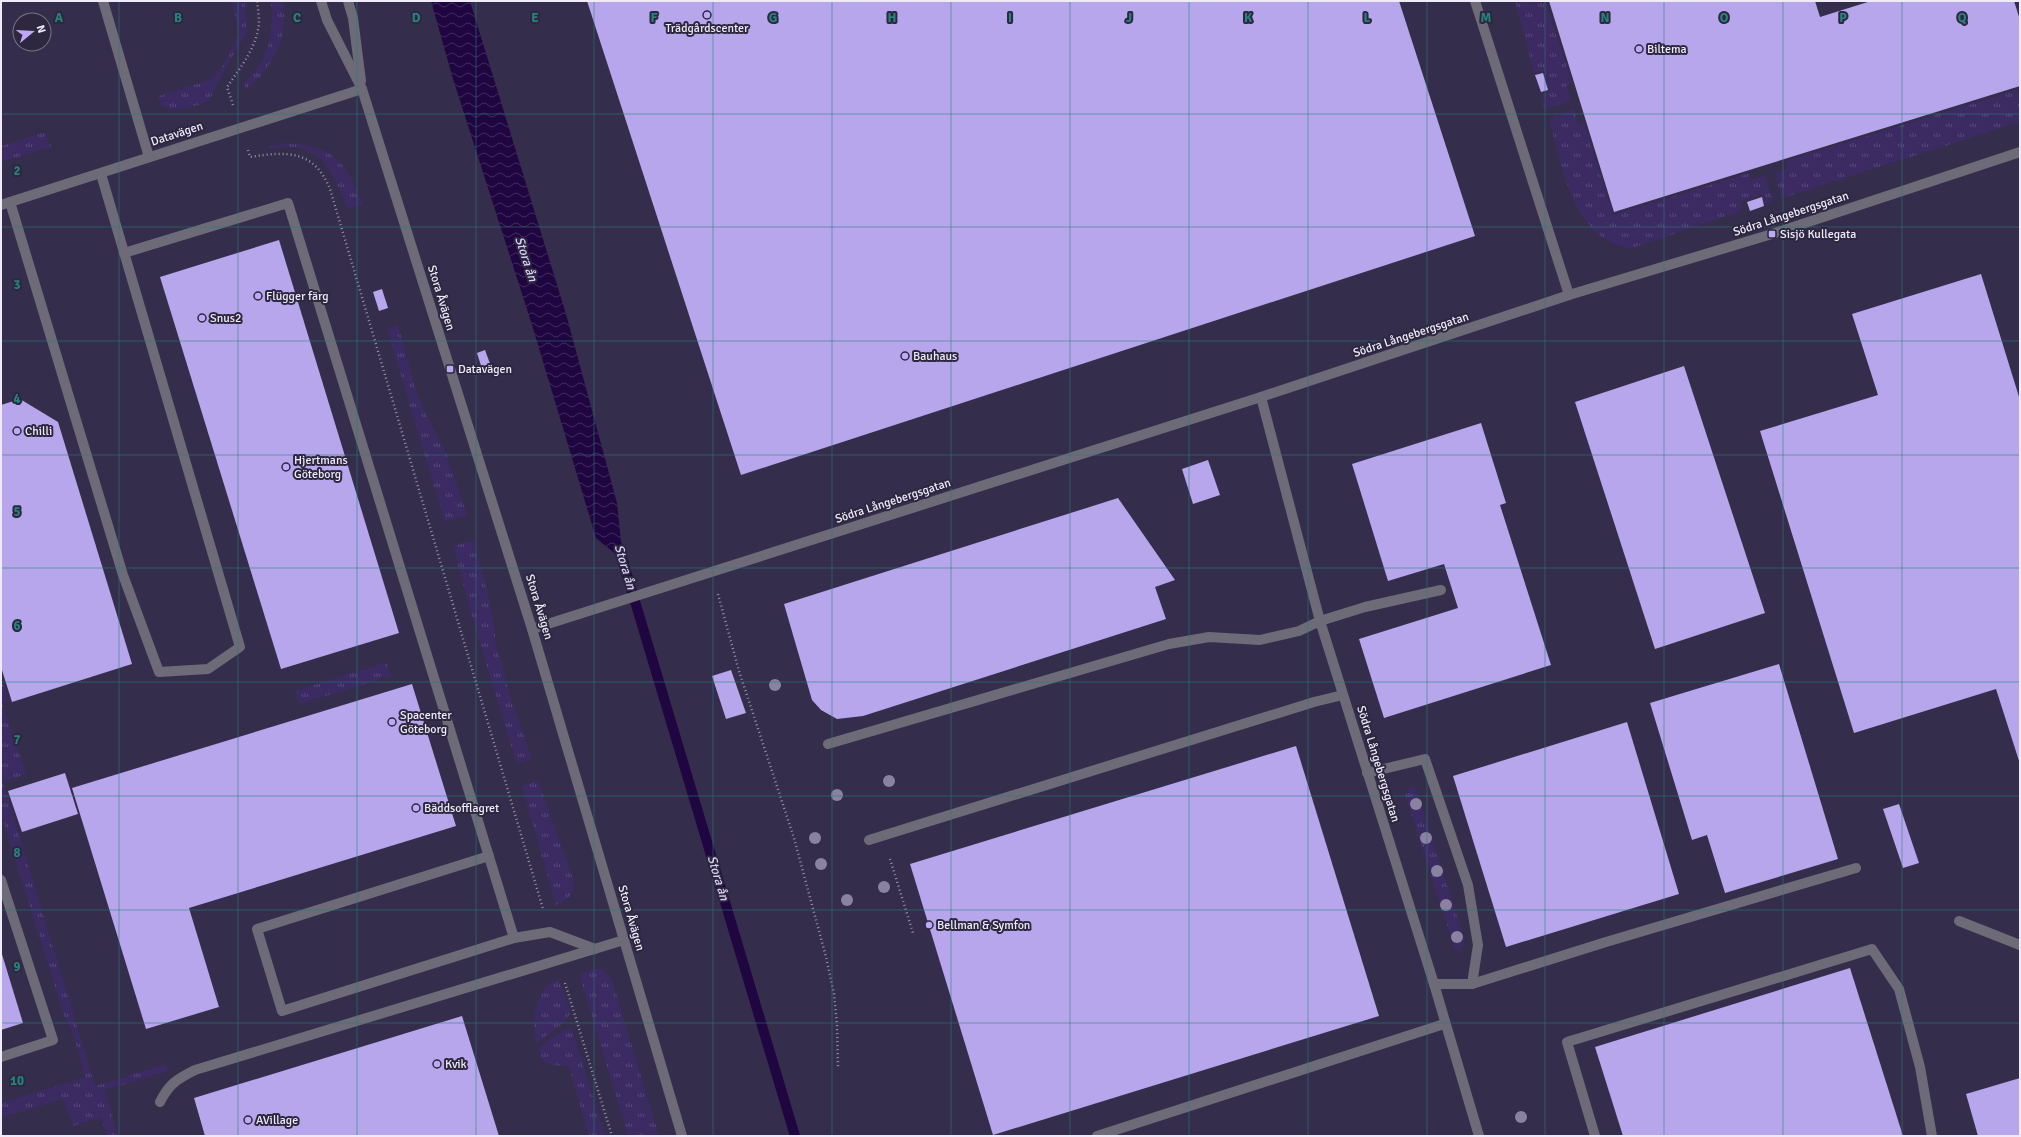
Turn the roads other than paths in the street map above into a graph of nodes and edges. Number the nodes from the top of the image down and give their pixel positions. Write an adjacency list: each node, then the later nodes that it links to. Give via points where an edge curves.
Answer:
1 (103, 1): 7 (street)
2 (321, 1): 5 (street, Stora Åvägen, via 327,20)
3 (348, 1): 5 (street, Stora Åvägen, via 353,18)
4 (1475, 1): 11 (street)
5 (362, 89): 7 (street, Datavägen); 15 (street, Stora Åvägen)
6 (2020, 152): 11 (street, Södra Långebergsgatan, via 1772,234)
7 (149, 156): 8 (street, Datavägen)
8 (100, 174): 9 (street, Datavägen); 10 (street)
9 (5, 203): 10 (street, via 123,576 159,672 208,669 240,647)
10 (124, 253): 20 (street, via 288,203)
11 (1569, 295): 12 (street, Södra Långebergsgatan)
12 (1261, 397): 14 (street, Södra Långebergsgatan); 15 (street, Södra Långebergsgatan)
13 (1441, 590): 14 (street, via 1365,607)
14 (1320, 621): 16 (street, Södra Långebergsgatan); 17 (street, via 1299,630 1260,640 1208,637 1169,644)
15 (532, 629): 25 (street, Stora Åvägen)
16 (1343, 695): 18 (street, Södra Långebergsgatan); 19 (street)
17 (828, 744)
18 (1367, 773): 28 (street, Södra Långebergsgatan); 29 (street, via 1425,759 1468,885 1478,945)
19 (869, 840)
20 (489, 856): 24 (street); 24 (street, via 257,929 282,1011)
21 (1856, 868): 29 (street)
22 (1, 880): 31 (street, via 53,1040)
23 (1959, 921): 26 (street)
24 (514, 938): 27 (street, via 550,932)
25 (624, 940): 27 (street); 33 (street, Stora Åvägen)
26 (2020, 945)
27 (595, 949): 32 (street, via 195,1070 167,1088)
28 (1434, 984): 29 (street); 30 (street, Södra Långebergsgatan)
29 (1472, 984)
30 (1444, 1024): 34 (street); 35 (street, Södra Långebergsgatan)
31 (1, 1057)
32 (160, 1102)
33 (682, 1136)
34 (1097, 1136)
35 (1479, 1136)
36 (1595, 1136): 37 (street, via 1567,1042 1872,949 1899,989 1920,1067)
37 (1932, 1136)

